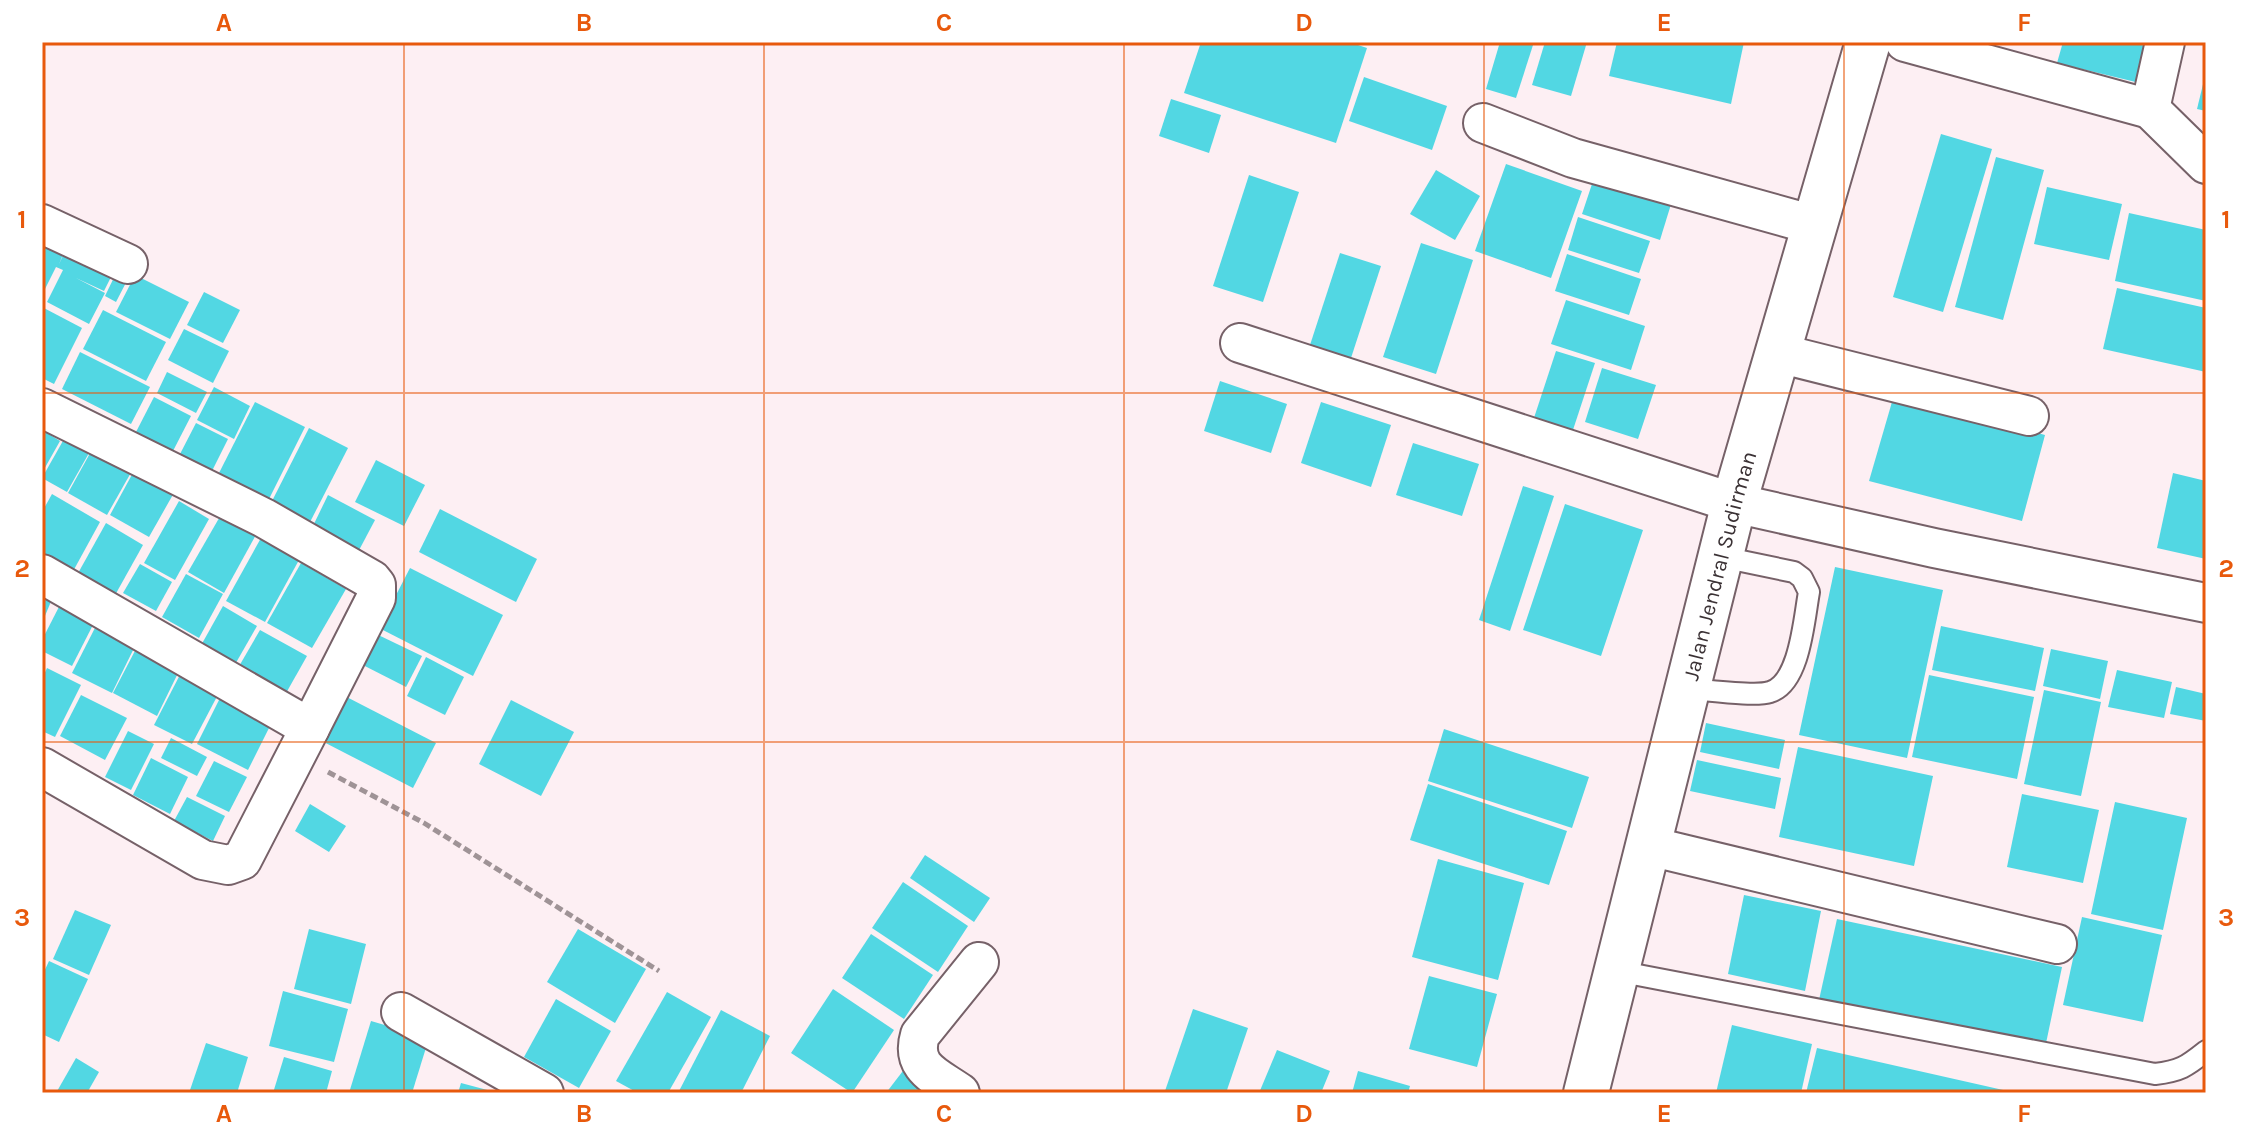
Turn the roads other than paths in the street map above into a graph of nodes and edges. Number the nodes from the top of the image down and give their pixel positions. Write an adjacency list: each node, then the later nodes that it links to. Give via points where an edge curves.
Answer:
1 (1868, 42): 9 (street, Jalan Jendral Sudirman)
2 (1905, 42): 4 (street, via 1947,55)
3 (2165, 42): 5 (street)
4 (2025, 57): 5 (street)
5 (2150, 109): 7 (street)
6 (1483, 123): 9 (street, via 1573,158)
7 (2206, 164)
8 (42, 224): 10 (street)
9 (1814, 225): 12 (street, Jalan Jendral Sudirman)
10 (128, 264)
11 (1240, 343): 15 (street)
12 (1778, 353): 14 (street); 15 (street, Jalan Jendral Sudirman)
13 (42, 408): 20 (street, via 264,518 376,585 376,598)
14 (2029, 416)
15 (1734, 503): 16 (street, Jalan Jendral Sudirman); 18 (street)
16 (1722, 557): 19 (street, Jalan Jendral Sudirman); 19 (lane, via 1802,578 1809,592 1792,674 1768,694)
17 (42, 574): 20 (street)
18 (2206, 603)
19 (1689, 689): 22 (street, Jalan Jendral Sudirman)
20 (302, 742): 21 (street, via 242,860 228,865 203,860)
21 (42, 767)
22 (1649, 846): 23 (street); 25 (street, Jalan Jendral Sudirman)
23 (2057, 944)
24 (979, 962): 29 (street, via 920,1035 915,1049 920,1064)
25 (1617, 971): 27 (lane, via 2155,1074 2177,1072); 30 (street, Jalan Jendral Sudirman)
26 (401, 1012): 28 (street)
27 (2206, 1051)
28 (544, 1093)
29 (960, 1093)
30 (1586, 1093)

